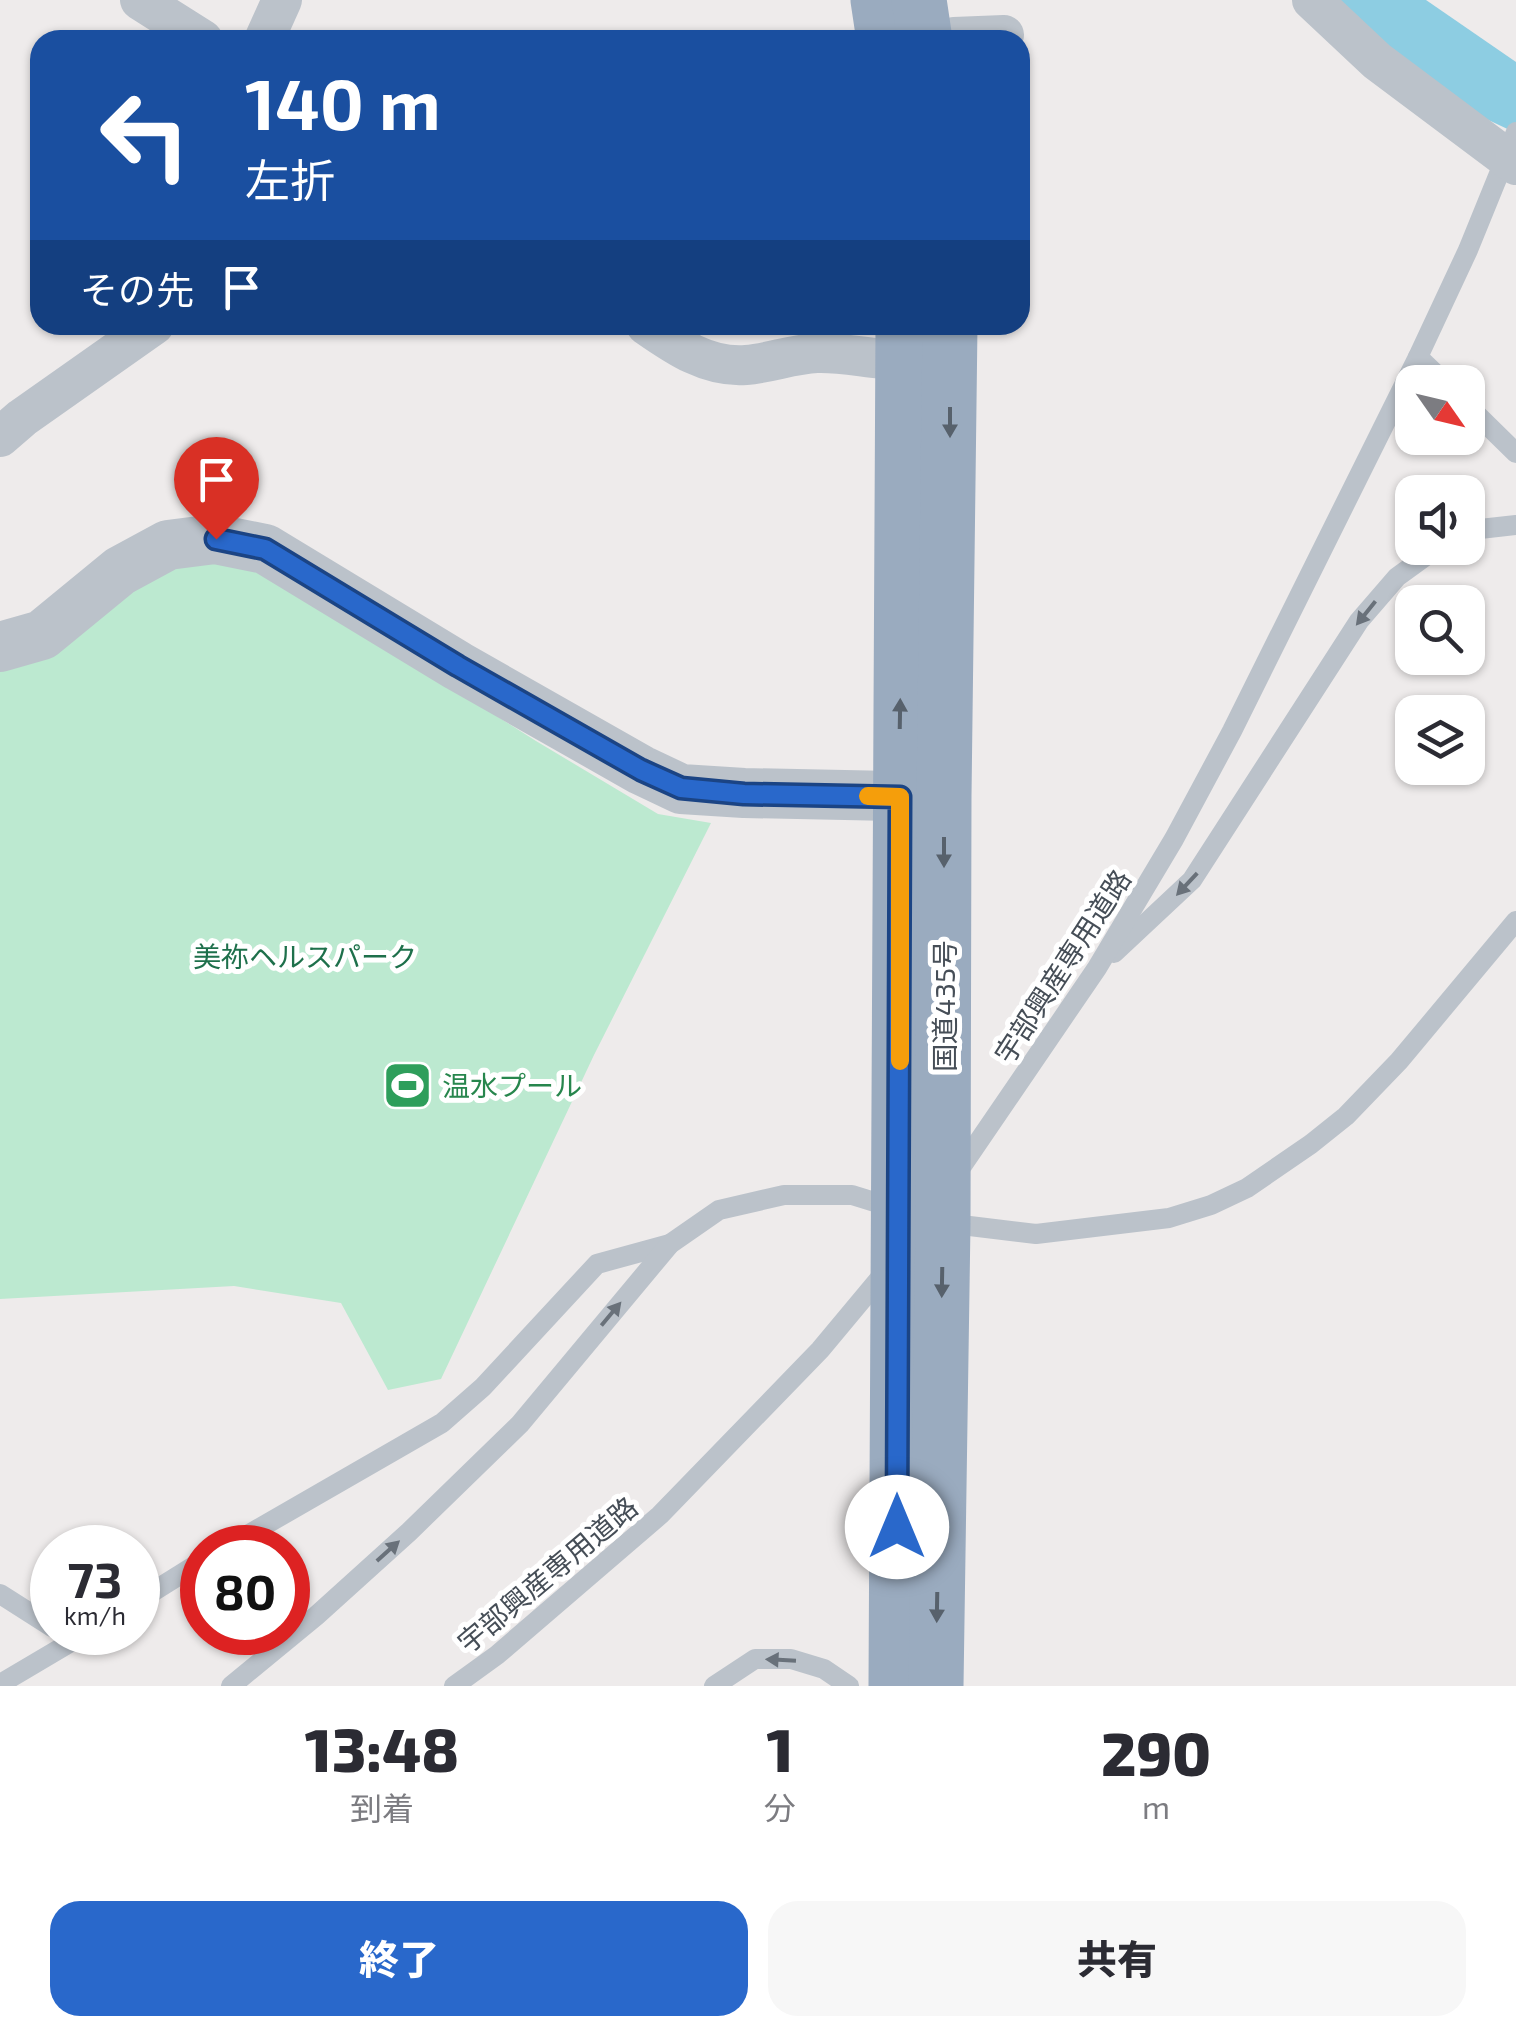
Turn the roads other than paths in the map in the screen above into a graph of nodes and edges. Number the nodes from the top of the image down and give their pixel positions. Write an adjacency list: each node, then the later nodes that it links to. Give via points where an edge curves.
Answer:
1 (140, 0): 6 (street)
2 (282, 0): 7 (street)
3 (878, 0): 8 (highway)
4 (919, 0): 9 (highway)
5 (1312, 0): 11 (street, via 1377,61)
6 (186, 30)
7 (268, 30)
8 (882, 30)
9 (924, 30)
10 (1516, 132): 16 (lane, 宇部興産専用道路)
11 (1516, 165)
12 (140, 335): 19 (street)
13 (659, 335): 15 (street, via 710,362 744,365 818,353 878,360)
14 (949, 335): 25 (highway, 国道435号, one-way to 25)
15 (903, 342): 25 (highway, 国道435号, one-way to 15)
16 (1418, 357): 17 (lane); 27 (lane, 宇部興産専用道路, via 1232,732)
17 (1426, 365)
18 (1485, 423): 20 (lane)
19 (0, 437)
20 (1516, 453)
21 (1516, 525): 22 (lane)
22 (1485, 528)
23 (1414, 565): 27 (lane, one-way to 27, via 1359,621 1192,880)
24 (0, 648): 25 (street, via 42,634 120,571 168,546 216,539 265,549 474,675 681,788)
25 (922, 797): 28 (highway, 国道435号)
26 (1516, 921): 28 (lane, via 1346,1116 1247,1188 1169,1218 1036,1234)
27 (1097, 968): 36 (lane, 宇部興産専用道路, via 986,1134 820,1350 660,1514)
28 (922, 1216): 29 (lane, via 852,1195 784,1195 718,1210); 39 (highway, 国道435号); 40 (highway, 国道435号, one-way to 40)
29 (670, 1244): 30 (lane, via 597,1264 442,1424); 35 (lane, one-way to 29, via 396,1544 520,1424)
30 (266, 1525)
31 (0, 1594): 32 (lane)
32 (30, 1613)
33 (41, 1655): 34 (lane)
34 (0, 1684)
35 (231, 1686)
36 (454, 1686)
37 (714, 1686): 38 (lane, one-way to 37, via 792,1658 755,1659)
38 (850, 1686)
39 (896, 1686)
40 (936, 1686)

